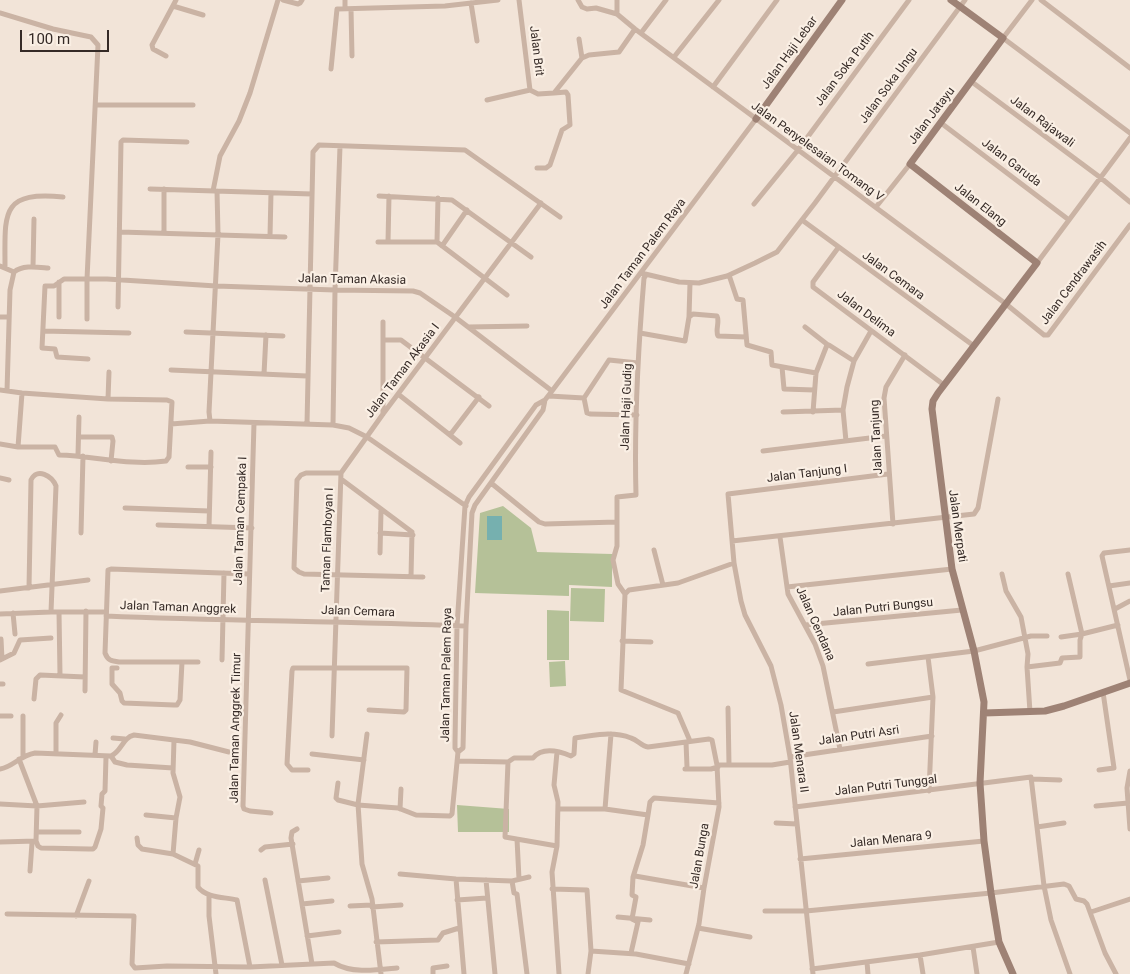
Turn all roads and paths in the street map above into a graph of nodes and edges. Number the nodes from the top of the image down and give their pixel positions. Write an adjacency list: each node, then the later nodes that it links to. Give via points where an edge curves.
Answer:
1 (176, 0): 21 (street)
2 (278, 0): 57 (street, via 250,93 239,122 220,156)
3 (283, 0): 4 (street, via 298,4)
4 (302, 0)
5 (345, 0): 22 (street)
6 (498, 0): 19 (street)
7 (519, 0): 39 (street, Jalan Brit)
8 (578, 0): 24 (street, via 587,9)
9 (617, 0): 24 (street)
10 (666, 0): 27 (street)
11 (719, 0): 33 (street)
12 (776, 0): 38 (street)
13 (842, 0): 44 (street, Jalan Haji Lebar)
14 (909, 0): 50 (street, Jalan Soka Putih)
15 (951, 0): 20 (street)
16 (1032, 0): 28 (street)
17 (1041, 0): 35 (street)
18 (445, 3): 19 (street); 22 (street)
19 (471, 3): 30 (street)
20 (963, 3): 28 (street); 53 (street, Jalan Soka Ungu)
21 (173, 6): 25 (street); 31 (street, via 152,47)
22 (348, 9): 32 (street); 36 (street, via 337,9)
23 (0, 13): 42 (street, via 91,37 98,45)
24 (617, 14): 26 (street, Jalan Penyelesaian Tomang V)
25 (203, 15)
26 (635, 29): 27 (street, Jalan Penyelesaian Tomang V); 34 (street, via 619,52)
27 (641, 33): 33 (street, Jalan Penyelesaian Tomang V)
28 (1003, 38): 37 (street, Jalan Jatayu); 46 (street)
29 (579, 39): 34 (street)
30 (477, 41)
31 (166, 56)
32 (352, 56)
33 (674, 57): 38 (street, Jalan Penyelesaian Tomang V)
34 (582, 58): 40 (street, Jalan Brit)
35 (1130, 68)
36 (331, 69)
37 (972, 82): 45 (street, Jalan Jatayu); 54 (street, Jalan Rajawali)
38 (713, 87): 44 (street, Jalan Penyelesaian Tomang V)
39 (530, 90): 40 (street, Jalan Brit, via 538,94); 41 (street)
40 (554, 93): 52 (street, via 568,94 570,124 562,130 550,165)
41 (487, 100)
42 (96, 105): 43 (street); 93 (street)
43 (193, 105)
44 (756, 119): 50 (street, Jalan Penyelesaian Tomang V); 90 (street, Jalan Taman Palem Raya)
45 (941, 122): 51 (street, Jalan Jatayu); 72 (street, Jalan Garuda)
46 (1130, 133)
47 (1130, 138): 54 (street, Jalan Merpati)
48 (187, 142): 74 (street, via 120,142)
49 (340, 146): 59 (street, via 319,145 315,148); 65 (street, via 464,150); 99 (street)
50 (798, 150): 53 (street, Jalan Penyelesaian Tomang V); 66 (street, Jalan Soka Putih)
51 (910, 164): 67 (street, Jalan Jatayu); 85 (street, Jalan Elang)
52 (537, 168)
53 (835, 177): 67 (street, Jalan Penyelesaian Tomang V); 71 (street, Jalan Soka Ungu)
54 (1101, 178): 64 (street, Jalan Rajawali); 72 (street, Jalan Merpati)
55 (150, 189): 56 (street)
56 (164, 190): 57 (street); 75 (street)
57 (215, 191): 58 (street); 76 (street)
58 (271, 193): 59 (street); 77 (street)
59 (312, 194): 98 (street)
60 (379, 196): 61 (street)
61 (389, 196): 63 (street); 80 (street)
62 (64, 197): 86 (street, via 33,196 11,206)
63 (438, 198): 68 (street, via 452,200); 82 (street)
64 (1130, 202)
65 (541, 203): 69 (street); 81 (street, Jalan Taman Akasia I)
66 (754, 204)
67 (876, 207): 101 (street, Jalan Penyelesaian Tomang V)
68 (467, 210): 81 (street); 82 (street)
69 (560, 217)
70 (34, 219): 87 (street)
71 (802, 220): 83 (street, Jalan Cemara); 91 (street, Jalan Soka Ungu, via 777,252)
72 (1069, 220): 85 (street, Jalan Merpati)
73 (1130, 225): 101 (street, Jalan Cendrawasih, via 1048,335)
74 (120, 232): 75 (street); 94 (street)
75 (164, 233): 76 (street)
76 (218, 234): 77 (street); 97 (street)
77 (270, 236): 78 (street)
78 (285, 237)
79 (378, 242): 80 (street)
80 (388, 242): 82 (street)
81 (511, 243): 84 (street); 92 (street, Jalan Taman Akasia I)
82 (440, 244): 92 (street)
83 (838, 248): 114 (street, Jalan Delima, via 813,282 813,287); 124 (street, Jalan Cemara)
84 (531, 257)
85 (1037, 264): 101 (street, Jalan Merpati)
86 (2, 266): 89 (street)
87 (33, 267): 88 (street); 89 (street)
88 (48, 268)
89 (14, 272): 104 (street)
90 (643, 274): 96 (street); 118 (street, Jalan Haji Gudig); 143 (street, Jalan Taman Palem Raya)
91 (729, 275): 96 (street); 121 (street, via 736,299 743,300)
92 (485, 278): 100 (street); 106 (street, Jalan Taman Akasia I)
93 (87, 279): 94 (street, Jalan Taman Akasia); 95 (street, Jalan Taman Akasia); 108 (street)
94 (118, 279): 97 (street, Jalan Taman Akasia); 102 (street)
95 (59, 282): 105 (street); 113 (street, via 44,288)
96 (690, 283): 107 (street)
97 (216, 286): 98 (street, Jalan Taman Akasia); 117 (street)
98 (310, 289): 99 (street, Jalan Taman Akasia); 136 (street)
99 (335, 290): 106 (street, Jalan Taman Akasia, via 417,291); 159 (street)
100 (507, 295)
101 (1006, 304): 124 (street, Jalan Merpati)
102 (118, 308)
103 (0, 317): 104 (street)
104 (9, 317): 140 (street)
105 (59, 317)
106 (456, 317): 111 (street, Jalan Taman Akasia); 126 (street, Jalan Taman Akasia I)
107 (689, 317): 118 (street, via 686,341); 121 (street, via 693,314 717,316 718,336)
108 (86, 319)
109 (383, 322): 122 (street)
110 (527, 326): 111 (street)
111 (468, 327): 143 (street, Jalan Taman Akasia)
112 (805, 327): 123 (street)
113 (43, 331): 116 (street); 127 (street, via 42,348 55,349 57,357)
114 (871, 331): 125 (street, Jalan Delima); 128 (street)
115 (186, 332): 117 (street)
116 (129, 333)
117 (214, 333): 119 (street); 133 (street)
118 (640, 333): 129 (street, Jalan Haji Gudig)
119 (266, 335): 120 (street); 135 (street)
120 (283, 336)
121 (746, 337): 130 (street, via 747,345 771,352 771,364)
122 (383, 340): 126 (street, via 401,340); 152 (street)
123 (828, 345): 128 (street); 134 (street)
124 (974, 346): 137 (street, Jalan Merpati)
125 (905, 356): 137 (street, Jalan Delima); 161 (street, Jalan Tanjung, via 885,391)
126 (425, 357): 142 (street, Jalan Taman Akasia I); 144 (street)
127 (88, 359)
128 (854, 361): 149 (street)
129 (638, 363): 145 (street, via 609,360); 153 (street, Jalan Haji Gudig)
130 (782, 367): 134 (street); 139 (street, via 784,389)
131 (171, 370): 133 (street)
132 (109, 372): 146 (street)
133 (212, 372): 135 (street); 155 (street)
134 (816, 373): 139 (street)
135 (264, 374): 136 (street)
136 (307, 376): 158 (street)
137 (944, 385): 188 (street, Jalan Merpati, via 933,401 932,409)
138 (0, 390): 140 (street)
139 (814, 390): 151 (street)
140 (7, 392): 141 (street)
141 (22, 393): 146 (street); 169 (street)
142 (398, 394): 152 (street, Jalan Taman Akasia I); 160 (street)
143 (549, 396): 145 (street); 164 (street, Jalan Taman Palem Raya, via 536,404); 168 (street, Jalan Taman Palem Raya, via 544,410)
144 (478, 398): 148 (street); 160 (street)
145 (584, 398): 153 (street, via 587,413)
146 (108, 399): 157 (street, via 170,400)
147 (998, 399): 188 (street, via 978,511 972,515)
148 (489, 406)
149 (843, 410): 151 (street); 165 (street)
150 (783, 412): 151 (street)
151 (813, 412)
152 (383, 414): 163 (street, Jalan Taman Akasia I)
153 (637, 416): 189 (street, Jalan Haji Gudig, via 636,495 617,497)
154 (79, 417): 162 (street)
155 (207, 421): 156 (street); 157 (street)
156 (254, 422): 158 (street); 193 (street, Jalan Taman Cempaka I)
157 (171, 424): 173 (street, via 166,461)
158 (307, 424): 159 (street)
159 (333, 425): 163 (street)
160 (450, 435): 166 (street)
161 (886, 436): 165 (street); 177 (street, Jalan Tanjung)
162 (80, 437): 172 (street); 173 (street, via 112,437)
163 (367, 437): 176 (street, Taman Flamboyan I); 183 (street)
164 (511, 440): 168 (street); 183 (street, Jalan Taman Palem Raya)
165 (846, 441): 170 (street)
166 (460, 443)
167 (0, 444): 169 (street)
168 (518, 446): 181 (street, Jalan Taman Palem Raya)
169 (18, 447): 172 (street, via 55,447 59,455)
170 (763, 451)
171 (211, 452): 175 (street)
172 (80, 456): 173 (street); 194 (street)
173 (110, 461)
174 (188, 467): 175 (street)
175 (211, 467): 185 (street)
176 (341, 473): 180 (street, Taman Flamboyan I); 206 (street, via 306,473 297,480 293,563 298,572)
177 (888, 474): 182 (street, Jalan Tanjung I); 190 (street, Jalan Tanjung)
178 (0, 478): 179 (street)
179 (9, 480)
180 (341, 480): 186 (street); 206 (street, Taman Flamboyan I)
181 (491, 484): 187 (street, Jalan Taman Palem Raya); 189 (street, via 538,522)
182 (728, 494): 198 (street, Jalan Menara II)
183 (465, 506): 187 (street); 234 (street, Jalan Taman Palem Raya)
184 (125, 508): 185 (street)
185 (209, 510): 192 (street)
186 (381, 511): 195 (street); 196 (street)
187 (472, 513): 235 (street, Jalan Taman Palem Raya)
188 (945, 518): 190 (street); 203 (street, Jalan Merpati)
189 (617, 522): 219 (street, via 617,546 613,560 618,584)
190 (893, 524): 197 (street)
191 (158, 525): 192 (street)
192 (209, 527): 193 (street)
193 (252, 528): 205 (street, Jalan Taman Cempaka I)
194 (81, 533)
195 (380, 533): 196 (street); 201 (street)
196 (413, 535): 209 (street)
197 (780, 537): 198 (street); 216 (street, Jalan Cendana)
198 (732, 541): 202 (street, Jalan Menara II)
199 (654, 550): 214 (street)
200 (1130, 550): 215 (street, via 1104,553 1102,556)
201 (380, 553)
202 (734, 563): 214 (street, via 678,583); 291 (street, Jalan Menara II, via 745,615 771,666)
203 (952, 569): 216 (street); 221 (street, Jalan Merpati)
204 (224, 573): 205 (street); 226 (street, via 109,569); 229 (street)
205 (249, 574): 230 (street, Jalan Taman Cempaka I)
206 (337, 574): 209 (street); 231 (street, Taman Flamboyan I)
207 (1002, 574): 241 (street, via 1006,591 1021,617)
208 (1068, 574): 237 (street)
209 (411, 577): 210 (street)
210 (423, 577)
211 (88, 580): 213 (street)
212 (1130, 583): 215 (street)
213 (52, 585): 217 (street); 217 (street, via 56,484 46,475 36,474 30,480); 224 (street)
214 (663, 585): 219 (street, via 629,590)
215 (1109, 586): 222 (street)
216 (787, 587): 232 (street, Jalan Cendana)
217 (29, 588): 218 (street)
218 (0, 591)
219 (624, 594): 244 (street)
220 (1130, 601): 222 (street)
221 (962, 610): 232 (street, Jalan Putri Bungsu); 247 (street, Jalan Merpati)
222 (1115, 610): 233 (street)
223 (86, 611): 225 (street, Jalan Taman Anggrek); 226 (street, Jalan Taman Anggrek); 258 (street)
224 (52, 612): 225 (street, Jalan Taman Anggrek); 228 (street, Jalan Taman Anggrek)
225 (59, 612): 257 (street)
226 (102, 613): 229 (street, Jalan Taman Anggrek); 251 (street, via 105,653 110,661)
227 (0, 614): 228 (street, Jalan Taman Anggrek)
228 (14, 614): 236 (street)
229 (223, 620): 230 (street, Jalan Taman Anggrek); 250 (street)
230 (249, 620): 231 (street, Jalan Cemara); 319 (street, Jalan Taman Anggrek Timur, via 243,806 250,811)
231 (335, 621): 234 (street, Jalan Cemara); 256 (street, Taman Flamboyan I)
232 (805, 625): 266 (street, Jalan Cendana, via 823,666)
233 (1118, 625): 237 (street); 246 (street)
234 (457, 626): 235 (street, Jalan Cemara); 284 (street, Jalan Taman Palem Raya, via 455,748)
235 (466, 626): 284 (street, Jalan Taman Palem Raya, via 463,748)
236 (15, 634)
237 (1082, 634): 239 (street); 254 (street, via 1080,656 1062,658 1060,663)
238 (1047, 636): 241 (street)
239 (1061, 637)
240 (51, 638): 249 (street, via 20,640 14,653)
241 (1025, 638): 247 (street); 254 (street)
242 (1, 639): 249 (street)
243 (1130, 641): 246 (street)
244 (622, 642): 245 (street); 281 (street, via 621,690 678,714)
245 (651, 642)
246 (1122, 644): 259 (street)
247 (974, 651): 248 (street); 268 (street, Jalan Merpati)
248 (928, 657): 253 (street); 262 (street)
249 (1, 660)
250 (222, 660)
251 (182, 662): 252 (street); 255 (street, via 177,705 122,702 120,693 112,684 112,668)
252 (198, 662)
253 (868, 664)
254 (1027, 667): 267 (street)
255 (117, 668)
256 (334, 668): 265 (street, via 407,668 406,710); 275 (street, Taman Flamboyan I); 299 (street, via 295,667 292,671 287,764 292,770)
257 (60, 675): 258 (street); 263 (street, via 40,675 36,679)
258 (85, 677): 260 (street)
259 (1130, 681): 261 (street)
260 (85, 691)
261 (1103, 692): 267 (street, via 1064,706); 300 (street, via 1114,768)
262 (933, 697): 266 (street); 276 (street)
263 (34, 699)
264 (728, 708): 295 (street)
265 (369, 710)
266 (832, 712): 282 (street, Jalan Cendana)
267 (1030, 712): 268 (street)
268 (984, 714): 305 (street, Jalan Merpati)
269 (60, 715): 286 (street, via 56,723)
270 (0, 716): 271 (street)
271 (11, 716)
272 (23, 716): 290 (street)
273 (367, 734): 292 (street)
274 (611, 734): 281 (street, via 633,738 648,747); 285 (street, via 575,738 573,755); 318 (street)
275 (332, 736)
276 (932, 736): 282 (street, Jalan Putri Asri); 307 (street)
277 (113, 738): 278 (street)
278 (126, 739): 279 (street, via 134,735); 289 (street, via 118,752)
279 (174, 740): 283 (street); 297 (street)
280 (96, 742): 288 (street)
281 (688, 742): 296 (street, Jalan Bunga, via 712,740); 296 (street, Jalan Putri Asri, via 686,768 711,769)
282 (840, 749): 291 (street, Jalan Putri Asri)
283 (229, 752)
284 (458, 752): 293 (street)
285 (557, 752): 294 (street, via 541,751 533,758 514,758); 316 (street, via 554,785)
286 (56, 753): 288 (street); 290 (street, via 35,753)
287 (312, 754): 292 (street)
288 (95, 756): 289 (street)
289 (109, 756): 297 (street, via 115,762 127,765); 335 (street, via 102,794 101,829 95,847 42,848)
290 (21, 758): 298 (street); 313 (street)
291 (790, 759): 295 (street, Jalan Putri Asri, via 772,766); 315 (street, Jalan Menara II)
292 (364, 760): 311 (street)
293 (457, 761): 294 (street); 317 (street, via 450,816 416,815)
294 (508, 762): 332 (street, via 505,837)
295 (729, 765): 296 (street, Jalan Putri Asri)
296 (717, 766): 309 (street, Jalan Bunga)
297 (173, 768): 322 (street, via 180,796)
298 (0, 769)
299 (308, 770)
300 (1099, 770)
301 (1130, 770): 312 (street)
302 (1032, 779): 303 (street, Jalan Putri Tunggal); 305 (street, Jalan Putri Tunggal); 326 (street)
303 (1060, 780)
304 (338, 783): 311 (street, via 338,800)
305 (980, 783): 307 (street, Jalan Putri Tunggal); 333 (street, Jalan Merpati)
306 (401, 790): 317 (street)
307 (929, 791): 315 (street, Jalan Putri Tunggal)
308 (84, 802): 313 (street)
309 (719, 803): 321 (street, via 654,798); 356 (street, Jalan Bunga)
310 (0, 804): 313 (street)
311 (358, 805): 317 (street); 367 (street, via 362,864)
312 (1129, 805): 314 (street); 328 (street)
313 (37, 806): 329 (street)
314 (1096, 806)
315 (795, 807): 325 (street, Jalan Menara II)
316 (558, 808): 318 (street); 337 (street)
317 (400, 809)
318 (605, 809): 321 (street)
319 (271, 813)
320 (146, 815): 322 (street)
321 (648, 815): 345 (street)
322 (176, 818): 340 (street)
323 (776, 823): 325 (street)
324 (1064, 823): 326 (street)
325 (797, 824): 341 (street, Jalan Menara II)
326 (1037, 827): 355 (street)
327 (298, 829): 336 (street, via 291,834)
328 (1130, 829)
329 (37, 832): 330 (street); 335 (street)
330 (78, 832)
331 (137, 838): 340 (street, via 140,848)
332 (517, 839): 337 (street); 349 (street)
333 (984, 841): 341 (street, Jalan Menara 9); 358 (street, Jalan Merpati)
334 (0, 842): 335 (street)
335 (34, 842): 343 (street)
336 (293, 844): 339 (street); 353 (street)
337 (557, 846): 357 (street)
338 (199, 850): 342 (street)
339 (261, 850)
340 (172, 854): 342 (street)
341 (800, 859): 369 (street, Jalan Menara II)
342 (195, 864): 359 (street, via 198,889)
343 (30, 871)
344 (400, 874): 348 (street)
345 (635, 876): 356 (street); 374 (street)
346 (529, 877): 349 (street)
347 (328, 878): 353 (street)
348 (456, 879): 351 (street); 362 (street)
349 (519, 879): 354 (street)
350 (265, 880): 392 (street)
351 (486, 880): 354 (street); 360 (street)
352 (89, 881): 372 (street)
353 (298, 881): 364 (street)
354 (512, 881): 403 (street, via 514,894 517,894)
355 (1044, 886): 358 (street); 370 (street, via 1066,884 1076,899 1084,901); 411 (street, via 1051,920)
356 (704, 888): 377 (street, Jalan Bunga)
357 (552, 890): 384 (street, via 587,890); 404 (street)
358 (991, 893): 369 (street); 382 (street, Jalan Merpati)
359 (209, 895): 390 (street); 391 (street, via 237,900)
360 (487, 898): 362 (street); 402 (street)
361 (1130, 899): 370 (street)
362 (457, 900): 376 (street)
363 (332, 901): 364 (street)
364 (302, 904): 379 (street)
365 (401, 905): 367 (street)
366 (350, 906): 367 (street)
367 (372, 906): 381 (street)
368 (765, 911): 369 (street)
369 (806, 911): 396 (street, Jalan Menara II)
370 (1091, 912): 412 (street)
371 (7, 914): 372 (street)
372 (76, 916): 390 (street, via 134,916 132,964 135,968)
373 (618, 917): 374 (street)
374 (632, 919): 375 (street); 385 (street, via 638,922)
375 (650, 920)
376 (459, 928): 381 (street, via 442,933 438,940); 401 (street)
377 (698, 928): 380 (street); 389 (street, Jalan Bunga)
378 (339, 932): 379 (street)
379 (307, 936): 388 (street)
380 (750, 937)
381 (376, 942): 397 (street)
382 (999, 942): 383 (street); 410 (street, Jalan Merpati)
383 (973, 947): 386 (street); 409 (street)
384 (591, 951): 385 (street); 405 (street)
385 (631, 953): 389 (street)
386 (920, 955): 387 (street); 408 (street)
387 (867, 962): 396 (street); 407 (street)
388 (312, 964): 392 (street); 394 (street, via 334,963)
389 (688, 964): 406 (street, Jalan Bunga)
390 (216, 966): 391 (street); 398 (street)
391 (250, 966): 392 (street)
392 (282, 966)
393 (447, 966): 400 (street, via 433,968)
394 (339, 967): 397 (street); 399 (street)
395 (397, 968): 397 (street)
396 (813, 971)
397 (381, 972)
398 (216, 974)
399 (340, 974)
400 (432, 974)
401 (464, 974)
402 (495, 974)
403 (527, 974)
404 (559, 974)
405 (588, 974)
406 (686, 974)
407 (868, 974)
408 (923, 974)
409 (977, 974)
410 (1013, 974)
411 (1070, 974)
412 (1116, 974)

